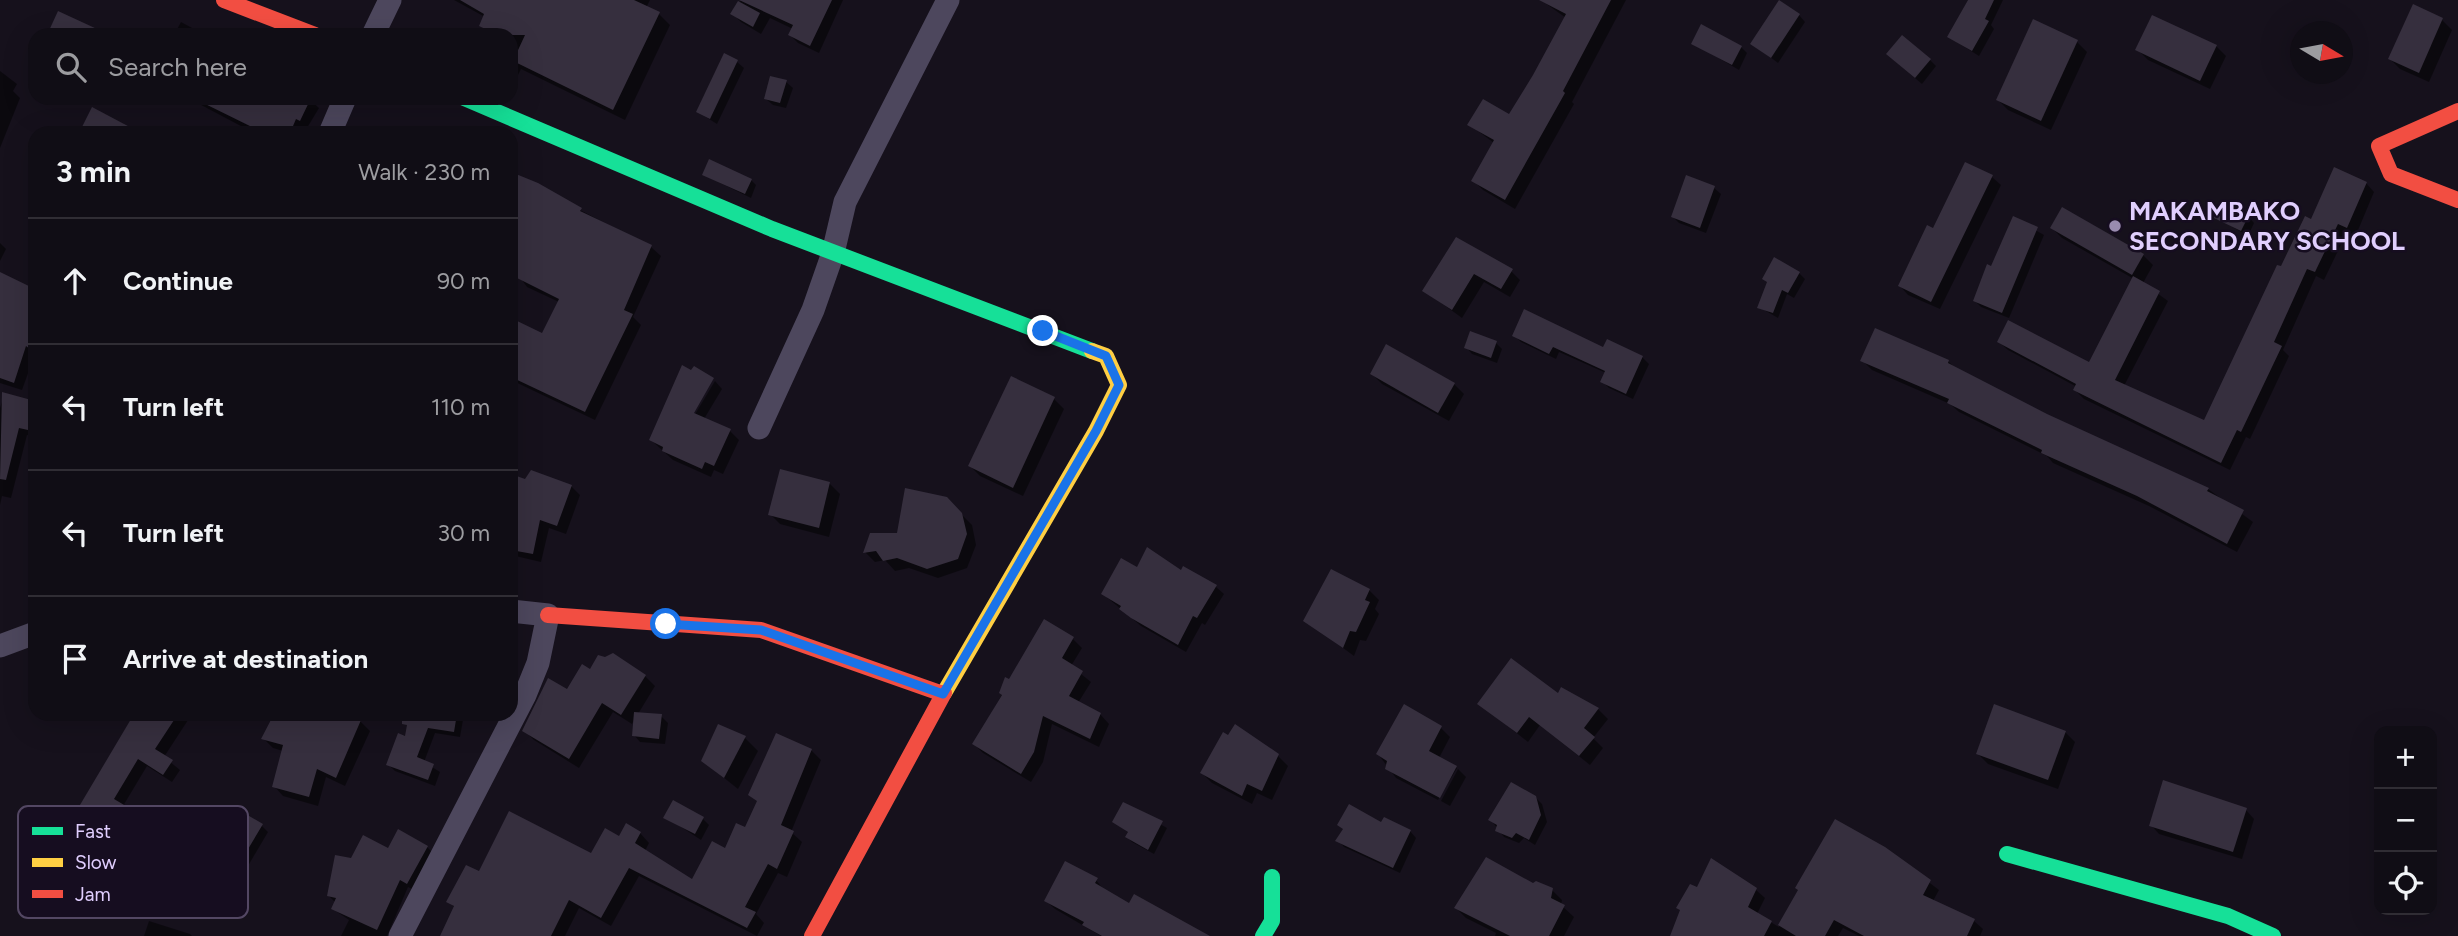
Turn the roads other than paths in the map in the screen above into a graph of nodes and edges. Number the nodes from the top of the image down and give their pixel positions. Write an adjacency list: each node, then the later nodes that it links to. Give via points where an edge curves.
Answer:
1 (225, 0): 4 (street)
2 (390, 0): 5 (street)
3 (948, 0): 11 (street, via 845,202)
4 (297, 28)
5 (376, 28)
6 (342, 105): 9 (street)
7 (481, 105): 11 (street)
8 (2458, 111): 10 (street, via 2379,146 2391,174)
9 (333, 126)
10 (2458, 200)
11 (833, 253): 12 (street, via 813,310); 17 (street, via 1106,356 1119,385)
12 (759, 428)
13 (518, 612): 14 (street)
14 (548, 615): 17 (street, via 761,630); 18 (street, via 538,663)
15 (28, 636): 16 (street)
16 (0, 646)
17 (943, 694): 23 (street)
18 (518, 710)
19 (512, 721): 22 (street)
20 (2007, 854): 25 (street, via 2228,916)
21 (1272, 877): 24 (street, via 1272,921)
22 (400, 936)
23 (812, 936)
24 (1263, 936)
25 (2273, 936)

